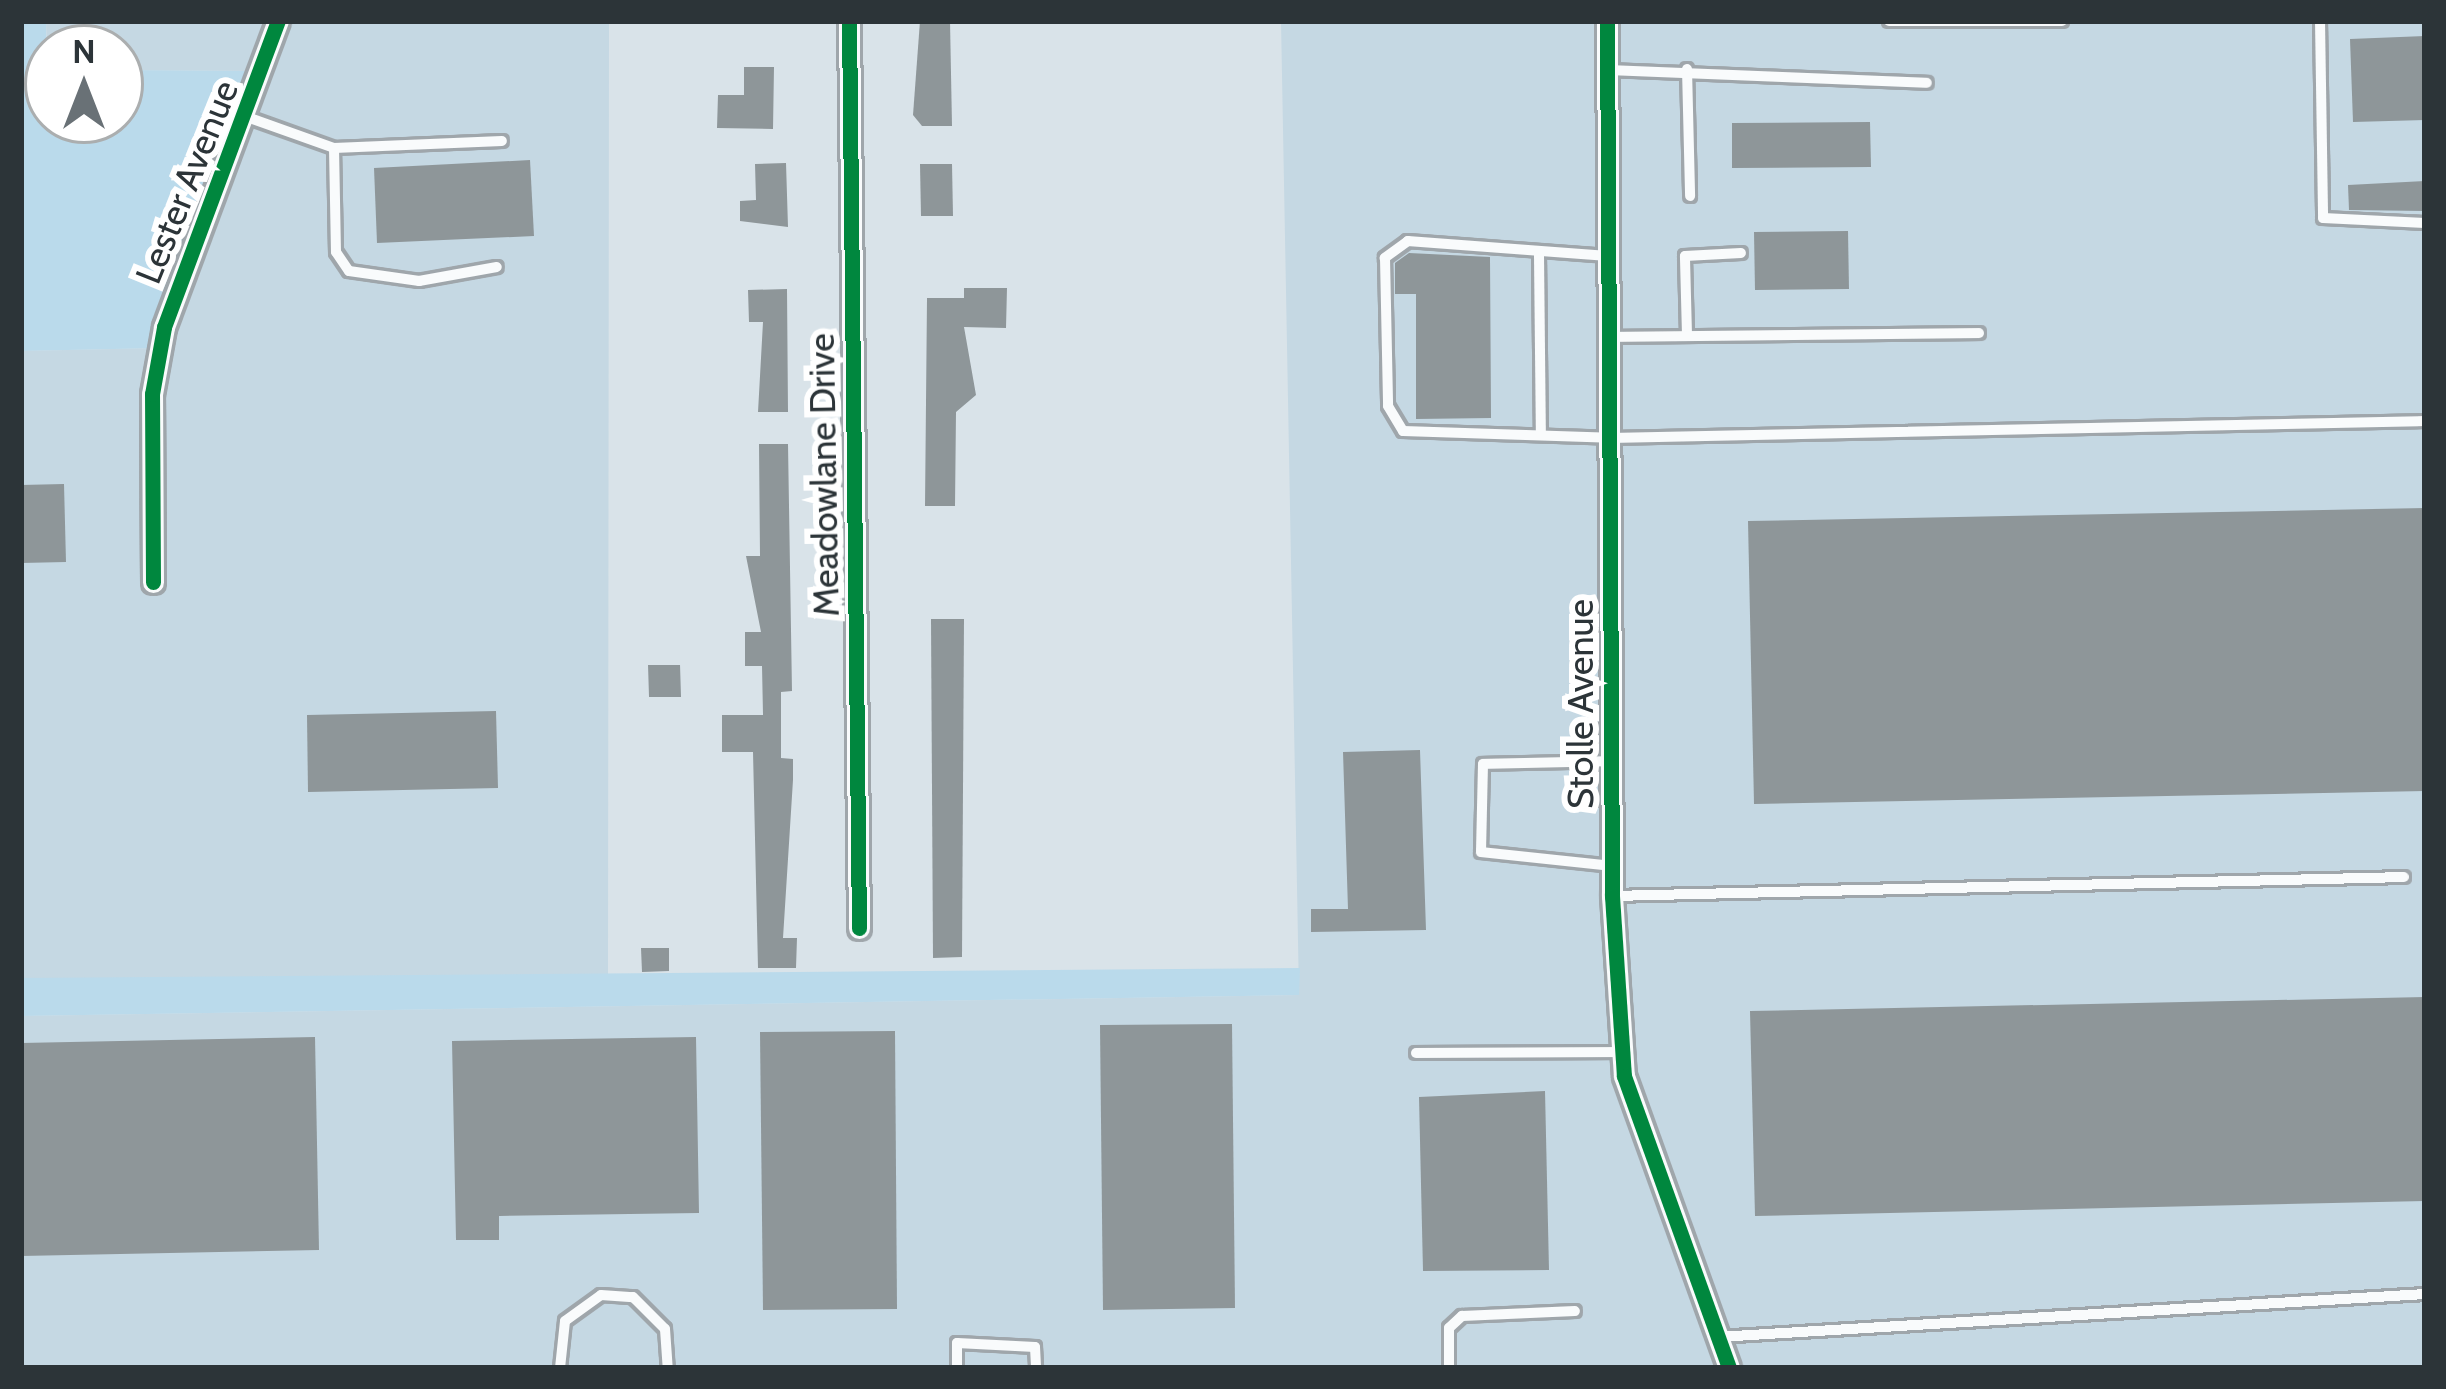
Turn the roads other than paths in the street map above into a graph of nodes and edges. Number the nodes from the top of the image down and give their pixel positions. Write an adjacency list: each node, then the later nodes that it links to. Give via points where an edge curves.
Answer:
1 (849, 21): 30 (street, Meadowlane Drive)
2 (1607, 21): 8 (street, Stolle Avenue)
3 (1889, 21): 4 (lane)
4 (2062, 21)
5 (2320, 21): 14 (lane, via 2324,218)
6 (273, 22): 10 (street, Lester Avenue)
7 (1687, 69): 8 (lane); 9 (lane, via 1767,84); 13 (lane)
8 (1607, 70): 17 (street, Stolle Avenue)
9 (1927, 83)
10 (248, 117): 12 (lane); 25 (street, Lester Avenue, via 164,327 152,394)
11 (502, 141): 12 (lane)
12 (334, 148): 18 (lane, via 336,252 349,271 419,281)
13 (1690, 196)
14 (2425, 223)
15 (1741, 253): 20 (lane, via 1685,256)
16 (1539, 255): 17 (lane); 23 (lane); 23 (lane, via 1408,242 1385,258 1388,406 1403,431)
17 (1608, 256): 21 (street, Stolle Avenue)
18 (497, 267)
19 (1979, 333): 20 (lane)
20 (1687, 335): 21 (lane)
21 (1609, 337): 24 (street, Stolle Avenue)
22 (2425, 421): 24 (lane)
23 (1541, 435): 24 (lane)
24 (1610, 438): 26 (street, Stolle Avenue)
25 (153, 582)
26 (1612, 760): 27 (street, Stolle Avenue); 27 (lane, via 1483,764 1480,852)
27 (1612, 866): 29 (street, Stolle Avenue)
28 (2404, 878): 29 (lane)
29 (1612, 896): 31 (street, Stolle Avenue)
30 (859, 928)
31 (1622, 1052): 32 (lane); 35 (street, Stolle Avenue, via 1662,1203)
32 (1415, 1053)
33 (2425, 1294): 35 (lane)
34 (1575, 1311): 40 (lane, via 1462,1316 1449,1328)
35 (1718, 1337): 41 (street, Stolle Avenue)
36 (560, 1368): 37 (lane, via 565,1321 601,1294 633,1297 665,1328)
37 (668, 1368)
38 (957, 1368): 39 (lane, via 957,1343 1035,1347)
39 (1036, 1368)
40 (1449, 1368)
41 (1729, 1368)

